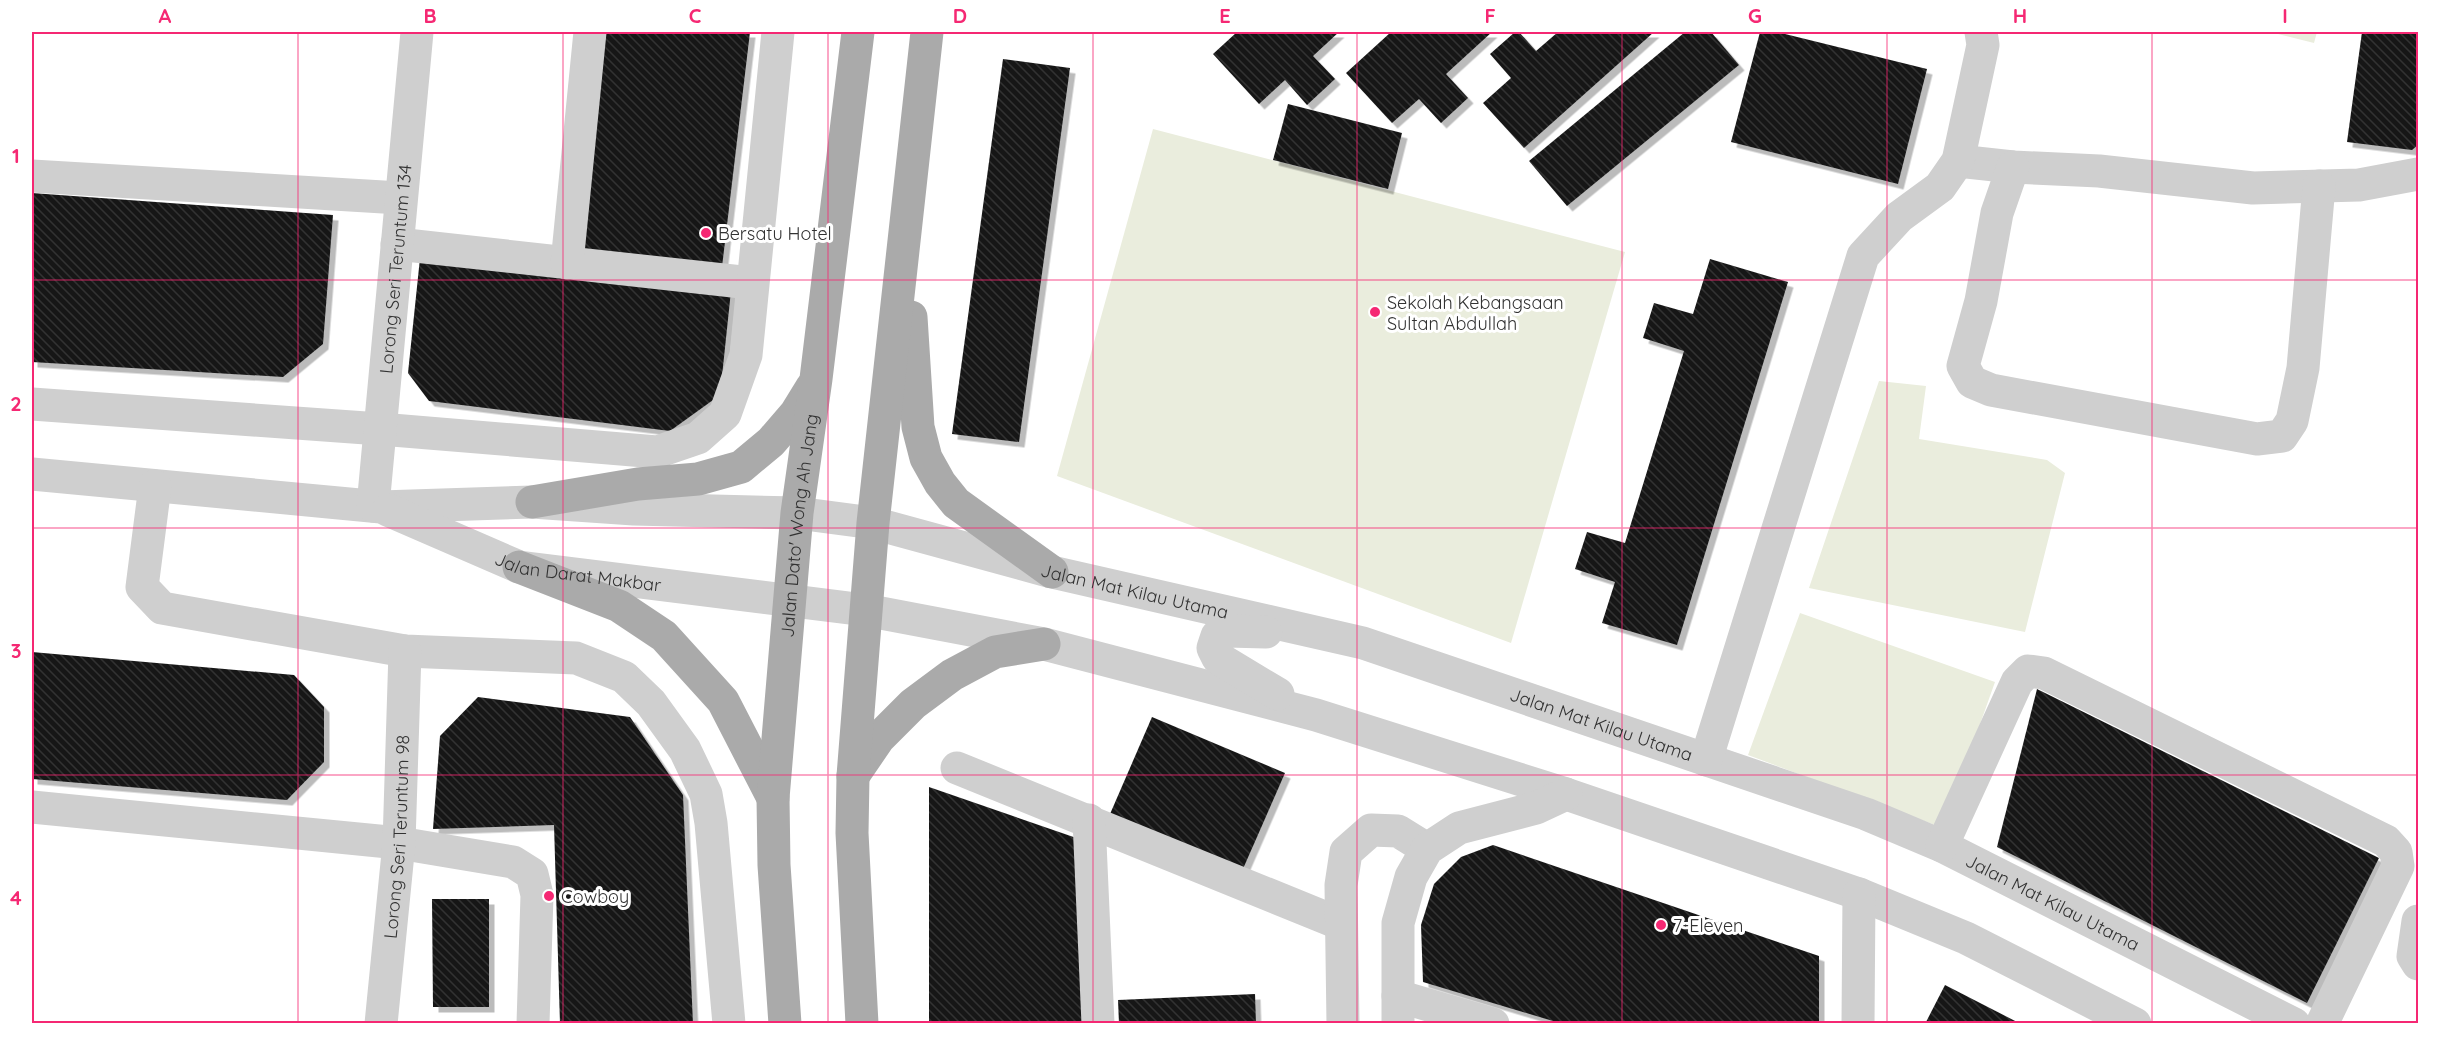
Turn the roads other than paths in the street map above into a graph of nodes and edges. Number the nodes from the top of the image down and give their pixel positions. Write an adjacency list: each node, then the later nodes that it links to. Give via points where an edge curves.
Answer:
1 (417, 32): 12 (street, Lorong Seri Teruntum 134)
2 (590, 32): 15 (street)
3 (778, 32): 16 (street)
4 (858, 32): 17 (main road, Jalan Dato' Wong Ah Jang)
5 (927, 32): 13 (main road)
6 (1981, 32): 7 (street, via 1983,45)
7 (1958, 161): 8 (street); 34 (street, via 1940,187 1899,217 1863,256)
8 (2013, 167): 11 (street, via 2099,171 2253,188); 11 (street, via 1997,213 1981,301 1963,366 1972,382 1991,390 2257,439 2282,436 2292,422 2303,368)
9 (2418, 174): 11 (street, via 2359,185)
10 (32, 177): 12 (street)
11 (2319, 186)
12 (400, 198): 14 (street, Lorong Seri Teruntum 134)
13 (905, 229): 25 (main road); 27 (main road, via 918,427 926,458 956,503)
14 (397, 244): 15 (street); 19 (street, Lorong Seri Teruntum 134)
15 (567, 263): 16 (street)
16 (751, 284): 19 (street, via 746,355 725,414 698,438 657,452)
17 (816, 379): 22 (main road, via 796,413 771,442 741,466 698,479 638,484); 24 (main road, Jalan Dato' Wong Ah Jang)
18 (32, 404): 19 (street)
19 (380, 429): 23 (street, Lorong Seri Teruntum 134)
20 (32, 474): 21 (street, Jalan Darat Makbar)
21 (155, 486): 23 (street, Jalan Darat Makbar); 32 (street, via 142,587 162,608)
22 (532, 502): 23 (street, Jalan Darat Makbar); 24 (street, Jalan Darat Makbar)
23 (377, 506): 26 (street, Jalan Darat Makbar)
24 (797, 513): 25 (street, Jalan Mat Kilau Utama); 28 (main road, Jalan Dato' Wong Ah Jang)
25 (873, 524): 27 (street, Jalan Mat Kilau Utama); 29 (main road)
26 (519, 567): 28 (street, Jalan Darat Makbar); 38 (main road, via 619,606 664,636 723,701)
27 (1052, 572): 30 (street, Jalan Mat Kilau Utama)
28 (788, 599): 29 (street, Jalan Darat Makbar); 38 (main road, Jalan Dato' Wong Ah Jang)
29 (865, 610): 31 (street); 36 (main road)
30 (1340, 638): 33 (street, via 1227,631 1217,636 1212,648 1218,658); 34 (street, Jalan Mat Kilau Utama)
31 (1044, 644): 33 (street); 36 (main road, via 995,652 952,675 913,704 886,731)
32 (405, 651): 41 (street, Lorong Seri Teruntum 98); 51 (street, via 576,658 624,677 651,703 686,750 706,794)
33 (1316, 715): 37 (street)
34 (1706, 760): 42 (street, Jalan Mat Kilau Utama, via 1866,814)
35 (957, 768): 40 (street)
36 (853, 776): 53 (main road, via 852,833)
37 (1566, 794): 43 (street, via 1536,808 1459,828); 44 (street)
38 (773, 798): 52 (main road, Jalan Dato' Wong Ah Jang)
39 (32, 807): 41 (street)
40 (1089, 820): 46 (street); 54 (street)
41 (399, 843): 49 (street, Lorong Seri Teruntum 98); 50 (street, via 513,862 532,874 537,895)
42 (1942, 846): 59 (street, Jalan Mat Kilau Utama); 60 (street, via 2017,682 2028,671 2044,673 2386,841 2396,852 2398,866)
43 (1427, 849): 46 (street, via 1398,831 1371,830 1346,852); 48 (street, via 1411,877 1398,923)
44 (1859, 894): 57 (street); 58 (street, via 1966,938)
45 (2418, 921): 47 (street, via 2413,956)
46 (1341, 924): 55 (street)
47 (2418, 964)
48 (1398, 1010): 56 (street)
49 (381, 1023)
50 (533, 1023)
51 (729, 1023)
52 (785, 1023)
53 (862, 1023)
54 (1098, 1023)
55 (1343, 1023)
56 (1493, 1023)
57 (1858, 1023)
58 (2135, 1023)
59 (2294, 1023)
60 (2322, 1023)

